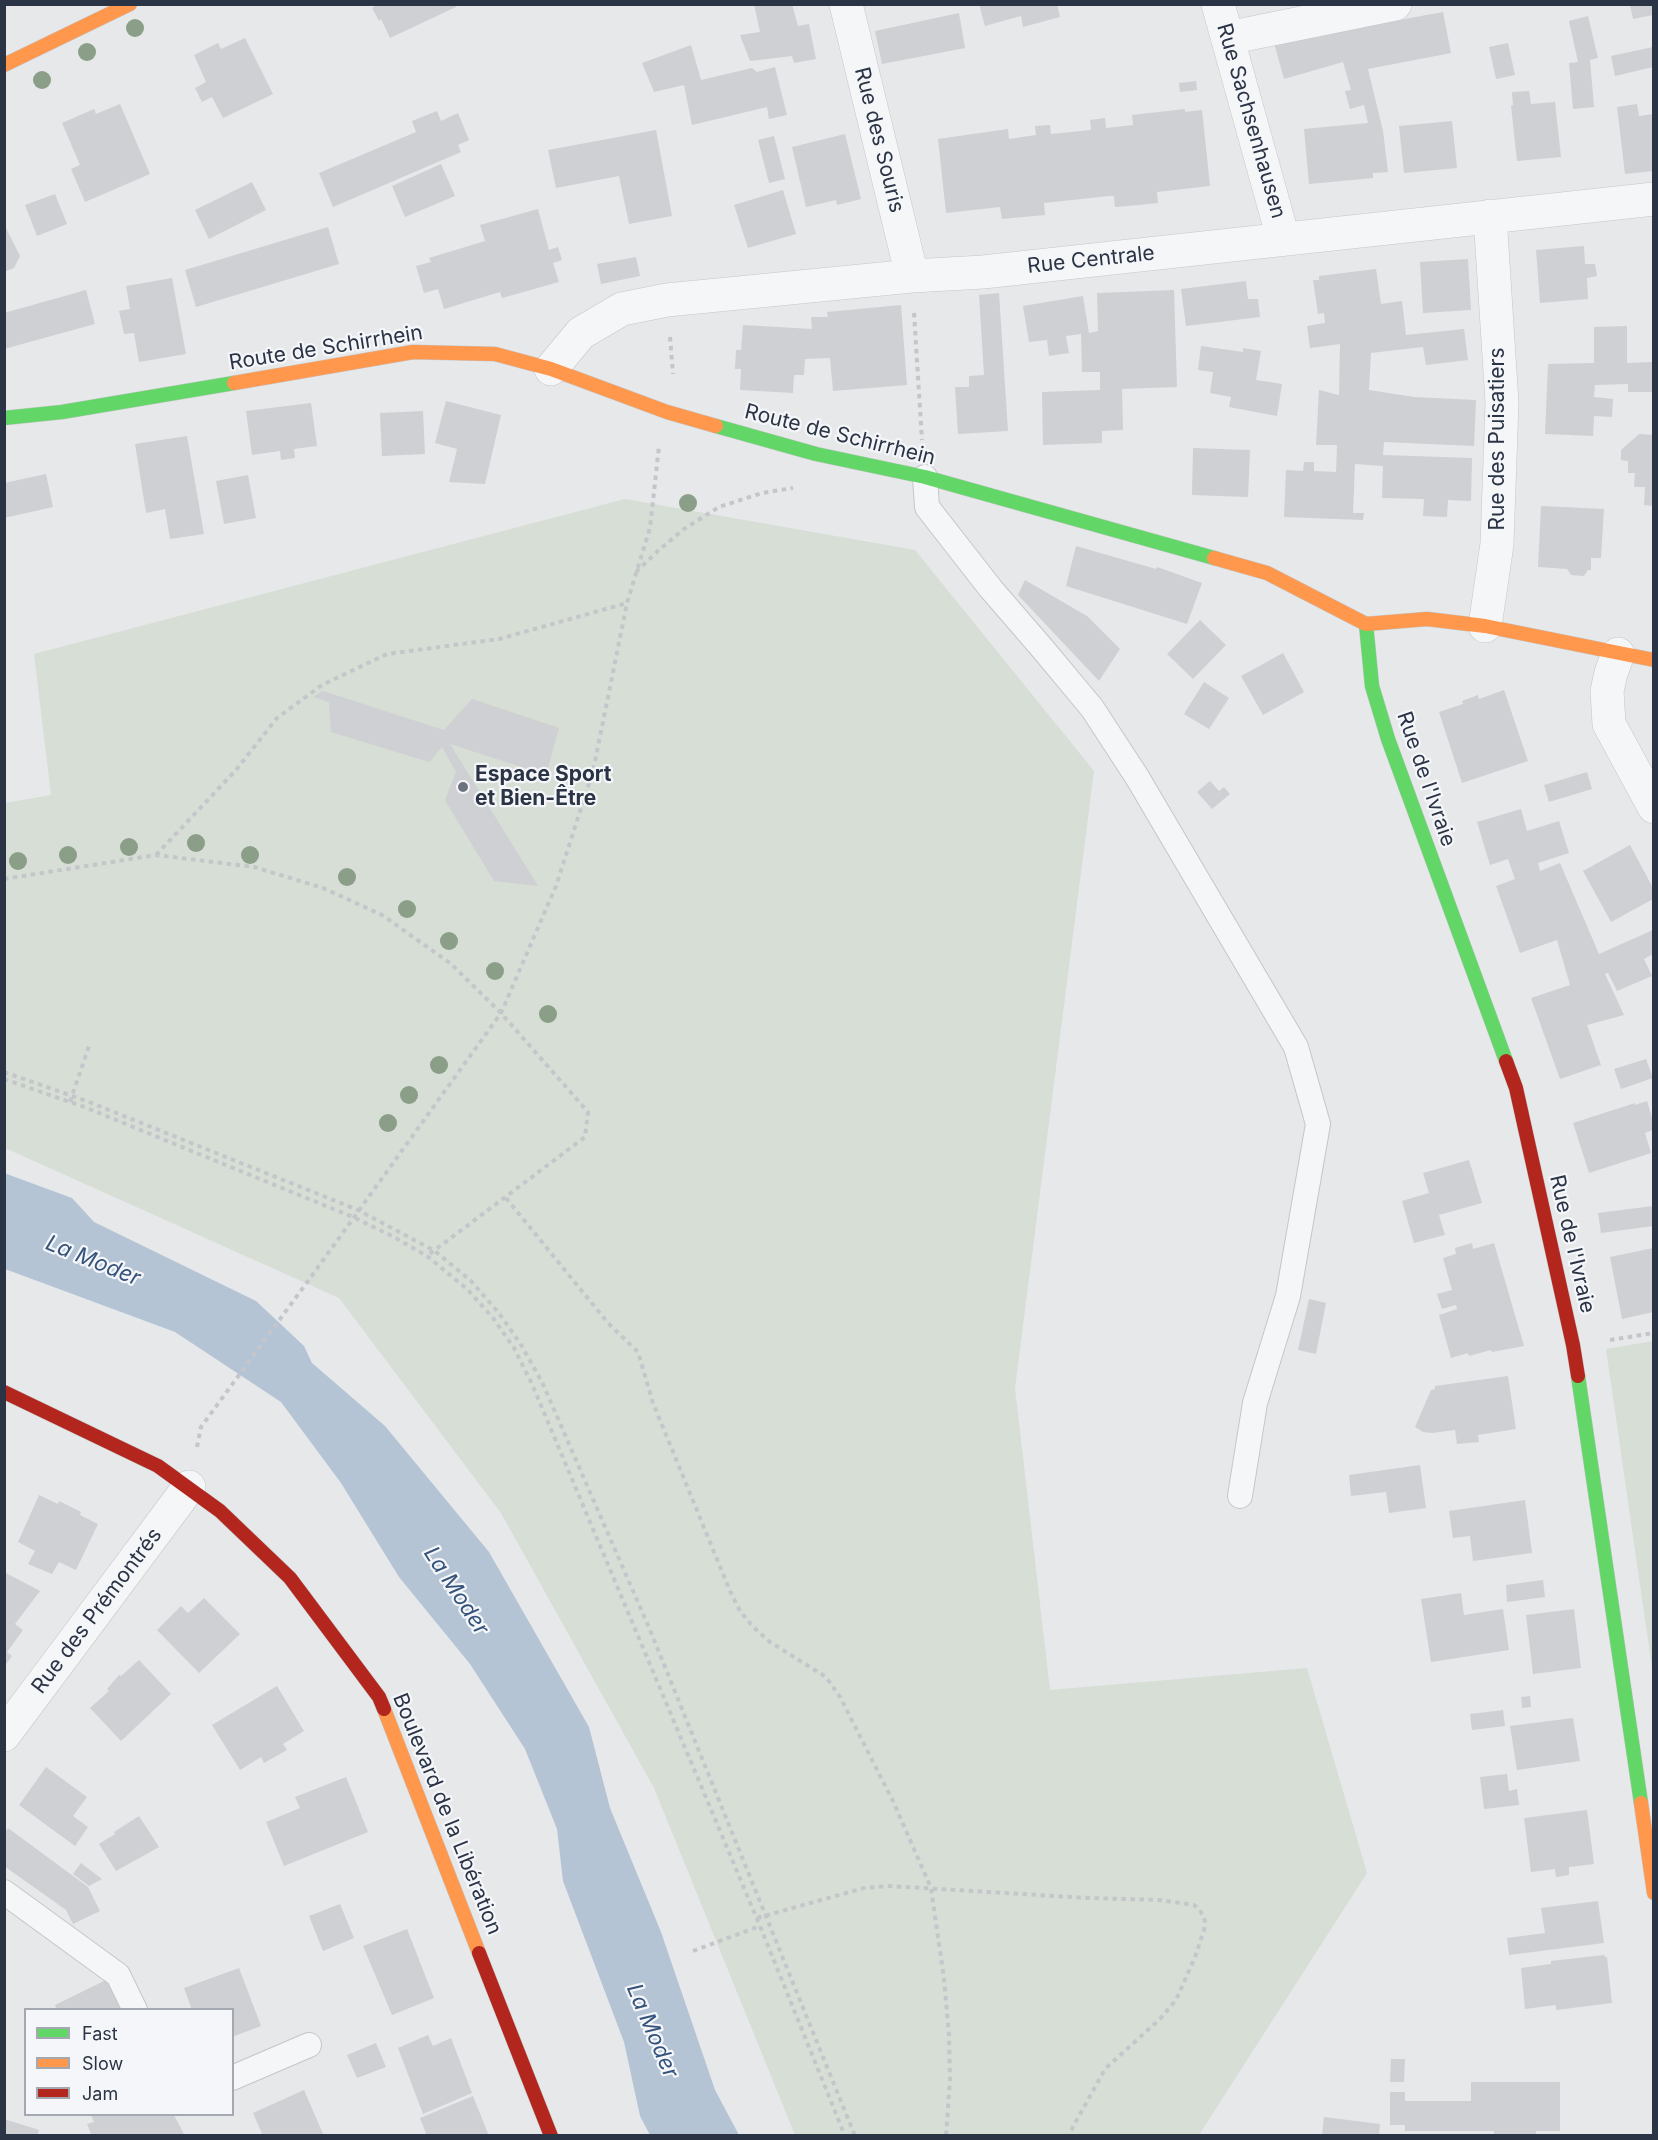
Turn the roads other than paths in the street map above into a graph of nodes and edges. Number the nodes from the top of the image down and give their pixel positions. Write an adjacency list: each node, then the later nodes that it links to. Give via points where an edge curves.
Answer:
1 (130, 4): 6 (street)
2 (846, 4): 10 (street, Rue des Souris)
3 (1218, 4): 5 (street, Rue Sachsenhausen)
4 (1395, 4): 5 (street)
5 (1228, 38): 9 (street, Rue Sachsenhausen)
6 (4, 65)
7 (1653, 199): 8 (street, Rue Centrale)
8 (1490, 216): 9 (street, Rue Centrale); 15 (street, Rue des Puisatiers, via 1502,403 1497,544)
9 (1283, 238): 10 (street, Rue Centrale, via 982,272)
10 (912, 276): 11 (street, Rue Centrale, via 667,300 622,309 581,333)
11 (551, 369): 12 (street, Route de Schirrhein, via 495,354 413,352 62,412); 13 (street, Route de Schirrhein, via 667,412 816,454)
12 (4, 418)
13 (925, 477): 14 (street, Route de Schirrhein, via 1267,573); 21 (lane, via 927,507 1092,708 1296,1047 1318,1124 1288,1296 1255,1403)
14 (1366, 624): 15 (street, via 1427,619); 24 (street, Rue de l'Ivraie, via 1372,686 1388,739 1516,1088 1573,1345)
15 (1485, 626): 16 (street)
16 (1618, 654): 17 (street); 18 (street, via 1607,691 1609,724)
17 (1653, 660)
18 (1653, 807)
19 (4, 1392): 20 (street, Boulevard de la Libération, via 158,1466)
20 (189, 1487): 22 (street, Rue des Prémontrés); 28 (street, Boulevard de la Libération, via 290,1578 379,1697)
21 (1240, 1496)
22 (4, 1735)
23 (4, 1892): 25 (lane, via 118,1975)
24 (1653, 1893)
25 (134, 2008)
26 (309, 2045): 27 (lane)
27 (234, 2077)
28 (551, 2136)

